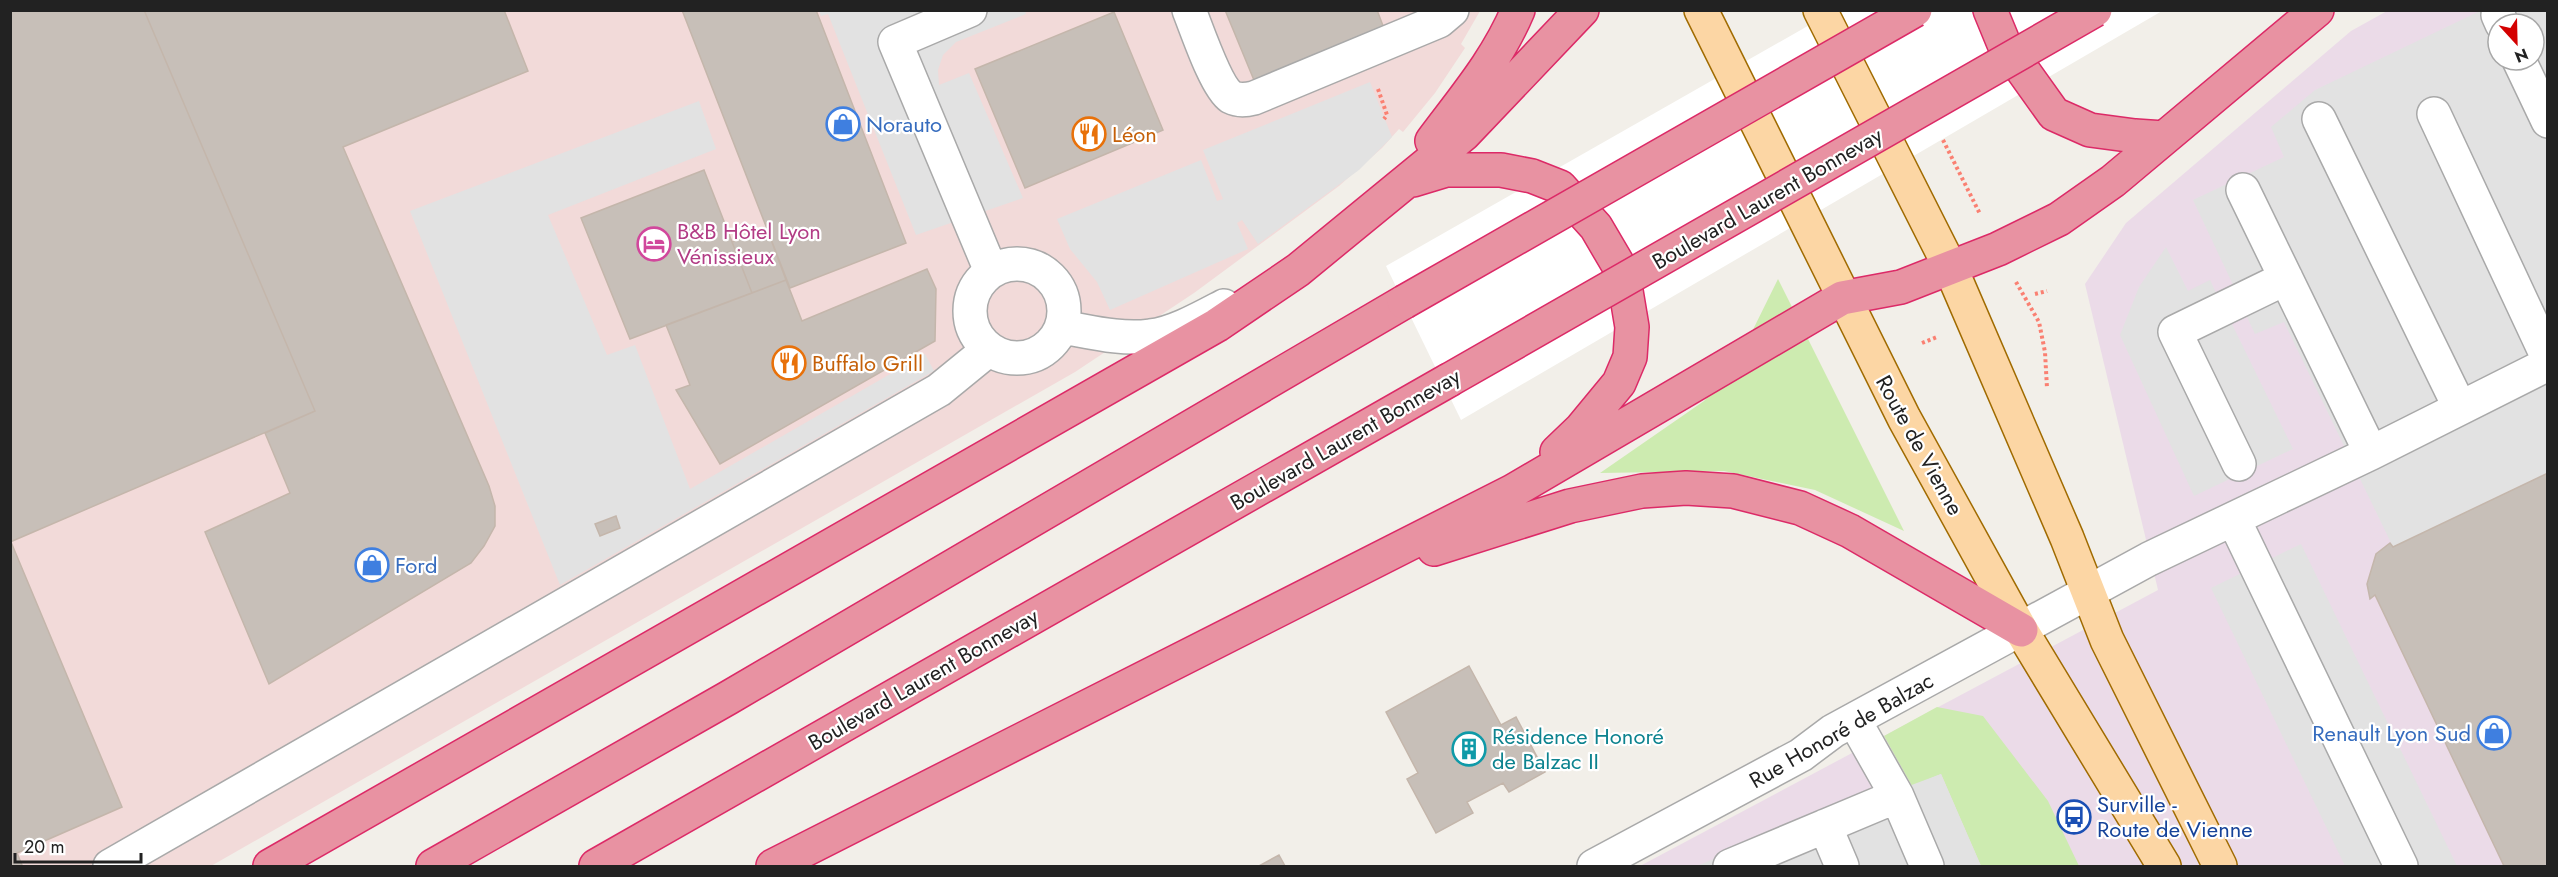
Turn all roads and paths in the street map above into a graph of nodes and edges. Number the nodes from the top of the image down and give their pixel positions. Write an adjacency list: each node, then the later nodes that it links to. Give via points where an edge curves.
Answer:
1 (970, 10): 21 (street, via 895,42)
2 (1189, 10): 3 (street, via 1220,84 1233,98 1243,100 1439,21)
3 (1452, 10)
4 (1518, 10): 17 (highway, via 1506,38 1478,82)
5 (1582, 10): 17 (highway, via 1464,134)
6 (1701, 10): 25 (main road, Route de Vienne)
7 (1820, 10): 19 (main road)
8 (1915, 10): 45 (highway, bridge, via 1404,302)
9 (1990, 10): 16 (highway, via 2004,44 2054,114 2090,130)
10 (2095, 10): 46 (highway, Boulevard Laurent Bonnevay, bridge)
11 (2317, 10): 16 (highway)
12 (2525, 72): 15 (street)
13 (2434, 114): 30 (street)
14 (2319, 119): 32 (street)
15 (2547, 121)
16 (2164, 138): 19 (highway, via 2059,219)
17 (1401, 183): 20 (highway); 35 (highway, via 1446,170 1501,170 1560,187 1596,227 1623,273 1632,327 1630,357 1619,383 1581,429)
18 (2243, 190): 22 (street)
19 (1951, 268): 25 (highway, via 1901,287); 38 (main road)
20 (1298, 270): 26 (street, via 1153,336 1119,337); 44 (highway, via 1217,325 1132,375)
21 (991, 271): 26 (street, via 1006,264 1040,269 1062,294); 29 (street, via 972,294 969,310 971,325)
22 (2286, 278): 33 (street); 34 (street, via 2175,332)
23 (2047, 291): 24 (path)
24 (2035, 294)
25 (1842, 298): 35 (highway); 39 (main road, Route de Vienne)
26 (1062, 327): 29 (street, via 1050,346 1031,357 1008,358)
27 (1937, 337): 28 (path)
28 (1922, 343)
29 (988, 350): 43 (street, via 939,390)
30 (2547, 358)
31 (2547, 364): 32 (street, Rue Honoré de Balzac)
32 (2460, 408): 33 (street, Rue Honoré de Balzac)
33 (2371, 453): 36 (street, Rue Honoré de Balzac)
34 (2239, 464)
35 (1513, 491): 37 (highway)
36 (2234, 520): 38 (street, Rue Honoré de Balzac); 54 (street)
37 (1338, 579): 39 (highway, via 1570,506 1642,491 1733,491 1800,508 1850,531); 47 (highway)
38 (2089, 593): 39 (street, Rue Honoré de Balzac); 53 (main road, via 2107,640)
39 (2021, 630): 40 (street, Rue Honoré de Balzac); 52 (main road, Route de Vienne)
40 (1854, 720): 41 (street); 48 (street, Rue Honoré de Balzac, via 1802,755)
41 (1897, 796): 42 (street); 51 (street)
42 (1825, 826): 49 (street); 50 (street)
43 (110, 867)
44 (270, 867)
45 (433, 867)
46 (596, 867)
47 (773, 867)
48 (1594, 867)
49 (1730, 867)
50 (1842, 867)
51 (1928, 867)
52 (2164, 867)
53 (2220, 867)
54 (2401, 867)

